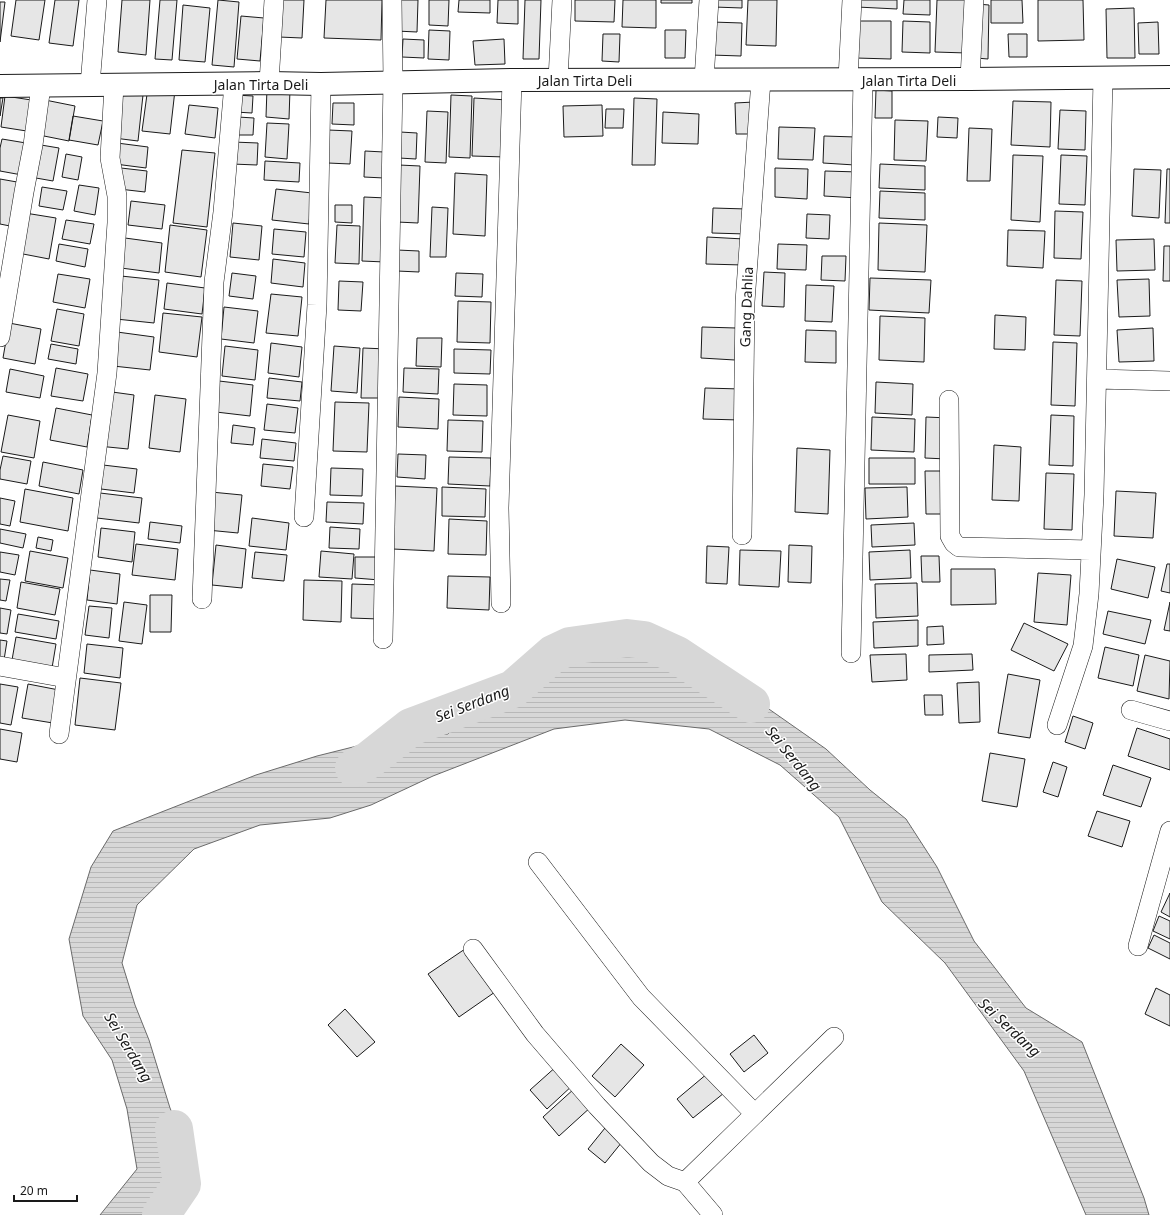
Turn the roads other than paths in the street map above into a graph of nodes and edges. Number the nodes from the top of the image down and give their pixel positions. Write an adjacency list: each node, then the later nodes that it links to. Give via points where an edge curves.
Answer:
1 (97, 0): 20 (street)
2 (274, 0): 17 (street)
3 (392, 0): 16 (street)
4 (562, 0): 12 (street)
5 (709, 0): 13 (street)
6 (852, 0): 15 (street)
7 (974, 0): 10 (street)
8 (1170, 77): 9 (street, Jalan Tirta Deli)
9 (1103, 78): 10 (street, Jalan Tirta Deli); 25 (street)
10 (970, 79): 15 (street, Jalan Tirta Deli)
11 (512, 80): 12 (street, Jalan Tirta Deli); 16 (street, Jalan Tirta Deli); 32 (street, via 500,508)
12 (558, 80): 13 (street, Jalan Tirta Deli)
13 (704, 80): 14 (street, Jalan Tirta Deli)
14 (760, 80): 15 (street, Jalan Tirta Deli); 29 (street, Gang Dahlia, via 745,302)
15 (856, 80): 34 (street)
16 (392, 82): 19 (street, Jalan Tirta Deli); 33 (street)
17 (269, 83): 18 (street, Jalan Tirta Deli); 19 (street, Jalan Tirta Deli)
18 (234, 84): 21 (street, Jalan Tirta Deli); 31 (street, via 214,282)
19 (321, 84): 28 (street, via 317,305)
20 (90, 85): 21 (street, Jalan Tirta Deli); 23 (street, Jalan Tirta Deli)
21 (114, 85): 36 (street, via 110,158 117,196 117,223 107,373)
22 (0, 86): 23 (street, Jalan Tirta Deli)
23 (42, 86): 24 (street)
24 (0, 336)
25 (1097, 379): 26 (street); 30 (street)
26 (1170, 381)
27 (949, 400): 30 (street, via 950,536 954,543 959,547)
28 (304, 517)
29 (742, 535)
30 (1091, 550): 39 (street, via 1083,646)
31 (202, 599)
32 (501, 603)
33 (383, 639)
34 (850, 653)
35 (0, 666): 36 (street)
36 (66, 678): 40 (street)
37 (1131, 710): 38 (street)
38 (1170, 721)
39 (1057, 725)
40 (59, 734)
41 (1170, 831): 43 (street)
42 (538, 862): 46 (street, via 641,997)
43 (1138, 946)
44 (473, 949): 47 (street, via 535,1034 597,1106 651,1163 668,1176)
45 (834, 1037): 46 (street)
46 (755, 1114): 47 (street)
47 (685, 1182): 48 (street)
48 (713, 1215)

